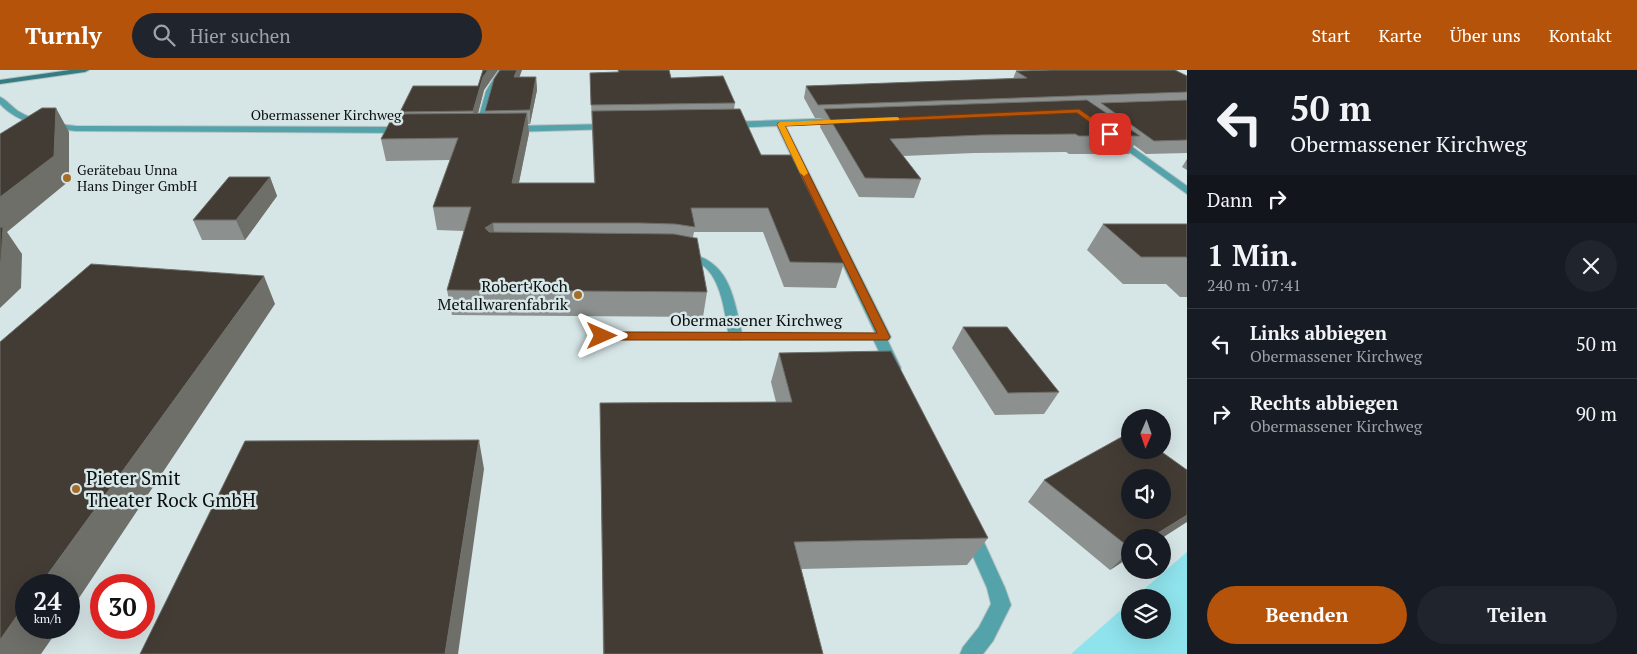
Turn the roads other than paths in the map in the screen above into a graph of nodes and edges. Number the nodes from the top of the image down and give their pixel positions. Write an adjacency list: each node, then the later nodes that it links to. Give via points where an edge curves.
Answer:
1 (85, 70): 3 (main road)
2 (503, 70): 12 (street, via 490,91 475,130)
3 (42, 73): 4 (main road)
4 (0, 82)
5 (0, 100): 11 (street, Obermassener Kirchweg, via 23,121 87,129)
6 (850, 121): 7 (street)
7 (780, 124): 8 (street); 18 (street, via 884,337)
8 (722, 125)
9 (615, 127): 10 (street)
10 (498, 129)
11 (413, 130)
12 (489, 130)
13 (1110, 134): 14 (street)
14 (1187, 191)
15 (672, 253): 17 (street, via 700,258 715,270 724,289)
16 (602, 336): 17 (street, Obermassener Kirchweg)
17 (736, 337): 18 (street, Obermassener Kirchweg)
18 (879, 337): 19 (street)
19 (899, 379)
20 (964, 517): 21 (street, via 1001,605 986,634)
21 (970, 654)

